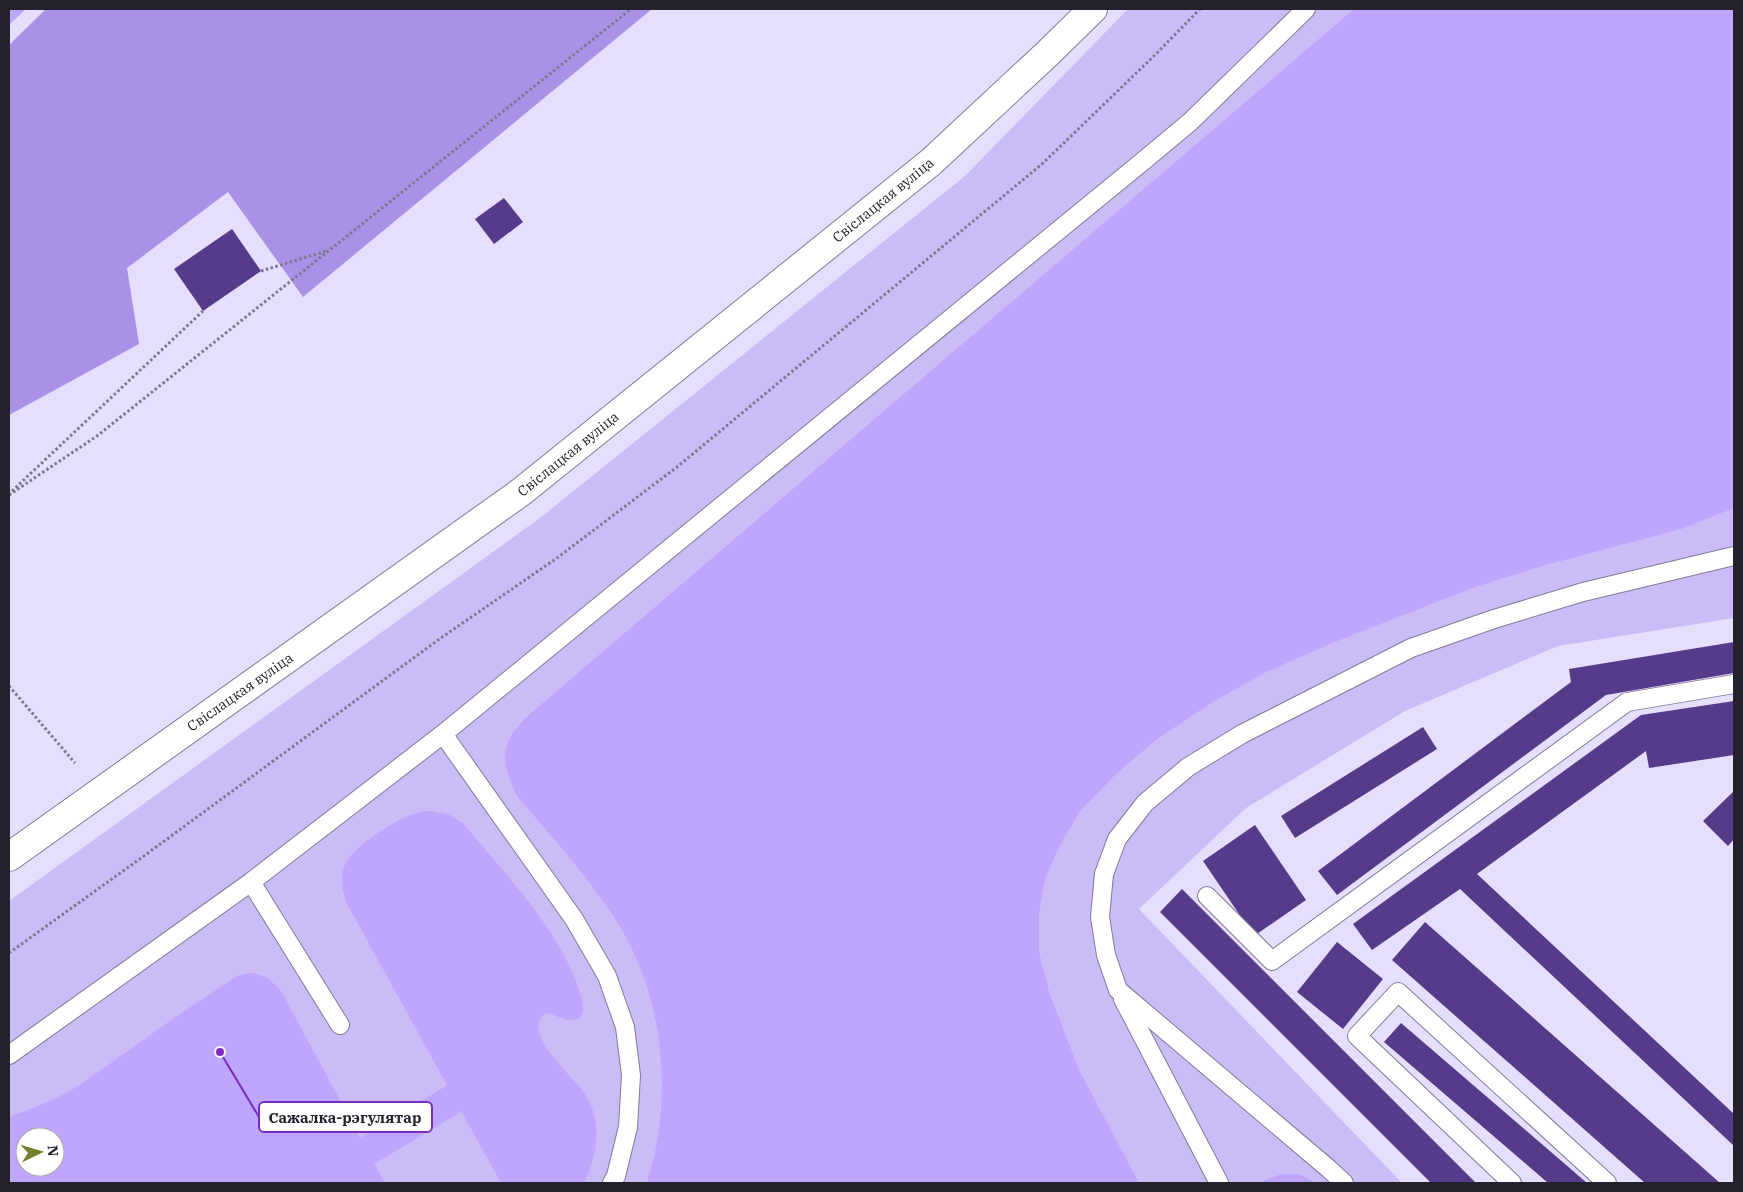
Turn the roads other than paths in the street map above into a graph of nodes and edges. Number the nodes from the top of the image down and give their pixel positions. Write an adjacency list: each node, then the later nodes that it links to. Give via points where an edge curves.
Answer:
1 (1092, 9): 6 (main road, Свіслацкая вуліца, via 931,162 521,492)
2 (1306, 9): 5 (lane, via 1190,122)
3 (1734, 556): 9 (lane, via 1583,592 1410,648 1242,734 1188,767 1145,803 1117,839 1104,874 1100,917 1106,955)
4 (1734, 684): 8 (lane, via 1627,702 1272,961)
5 (442, 734): 7 (lane); 12 (lane, via 574,919 607,976 625,1027 631,1075 628,1127)
6 (9, 857)
7 (251, 882): 10 (lane); 11 (lane)
8 (1207, 896)
9 (1118, 990): 13 (lane); 14 (lane)
10 (340, 1025)
11 (9, 1055)
12 (612, 1183)
13 (1219, 1183)
14 (1344, 1183)
15 (1512, 1183): 16 (lane, via 1357,1036 1398,992)
16 (1607, 1183)

